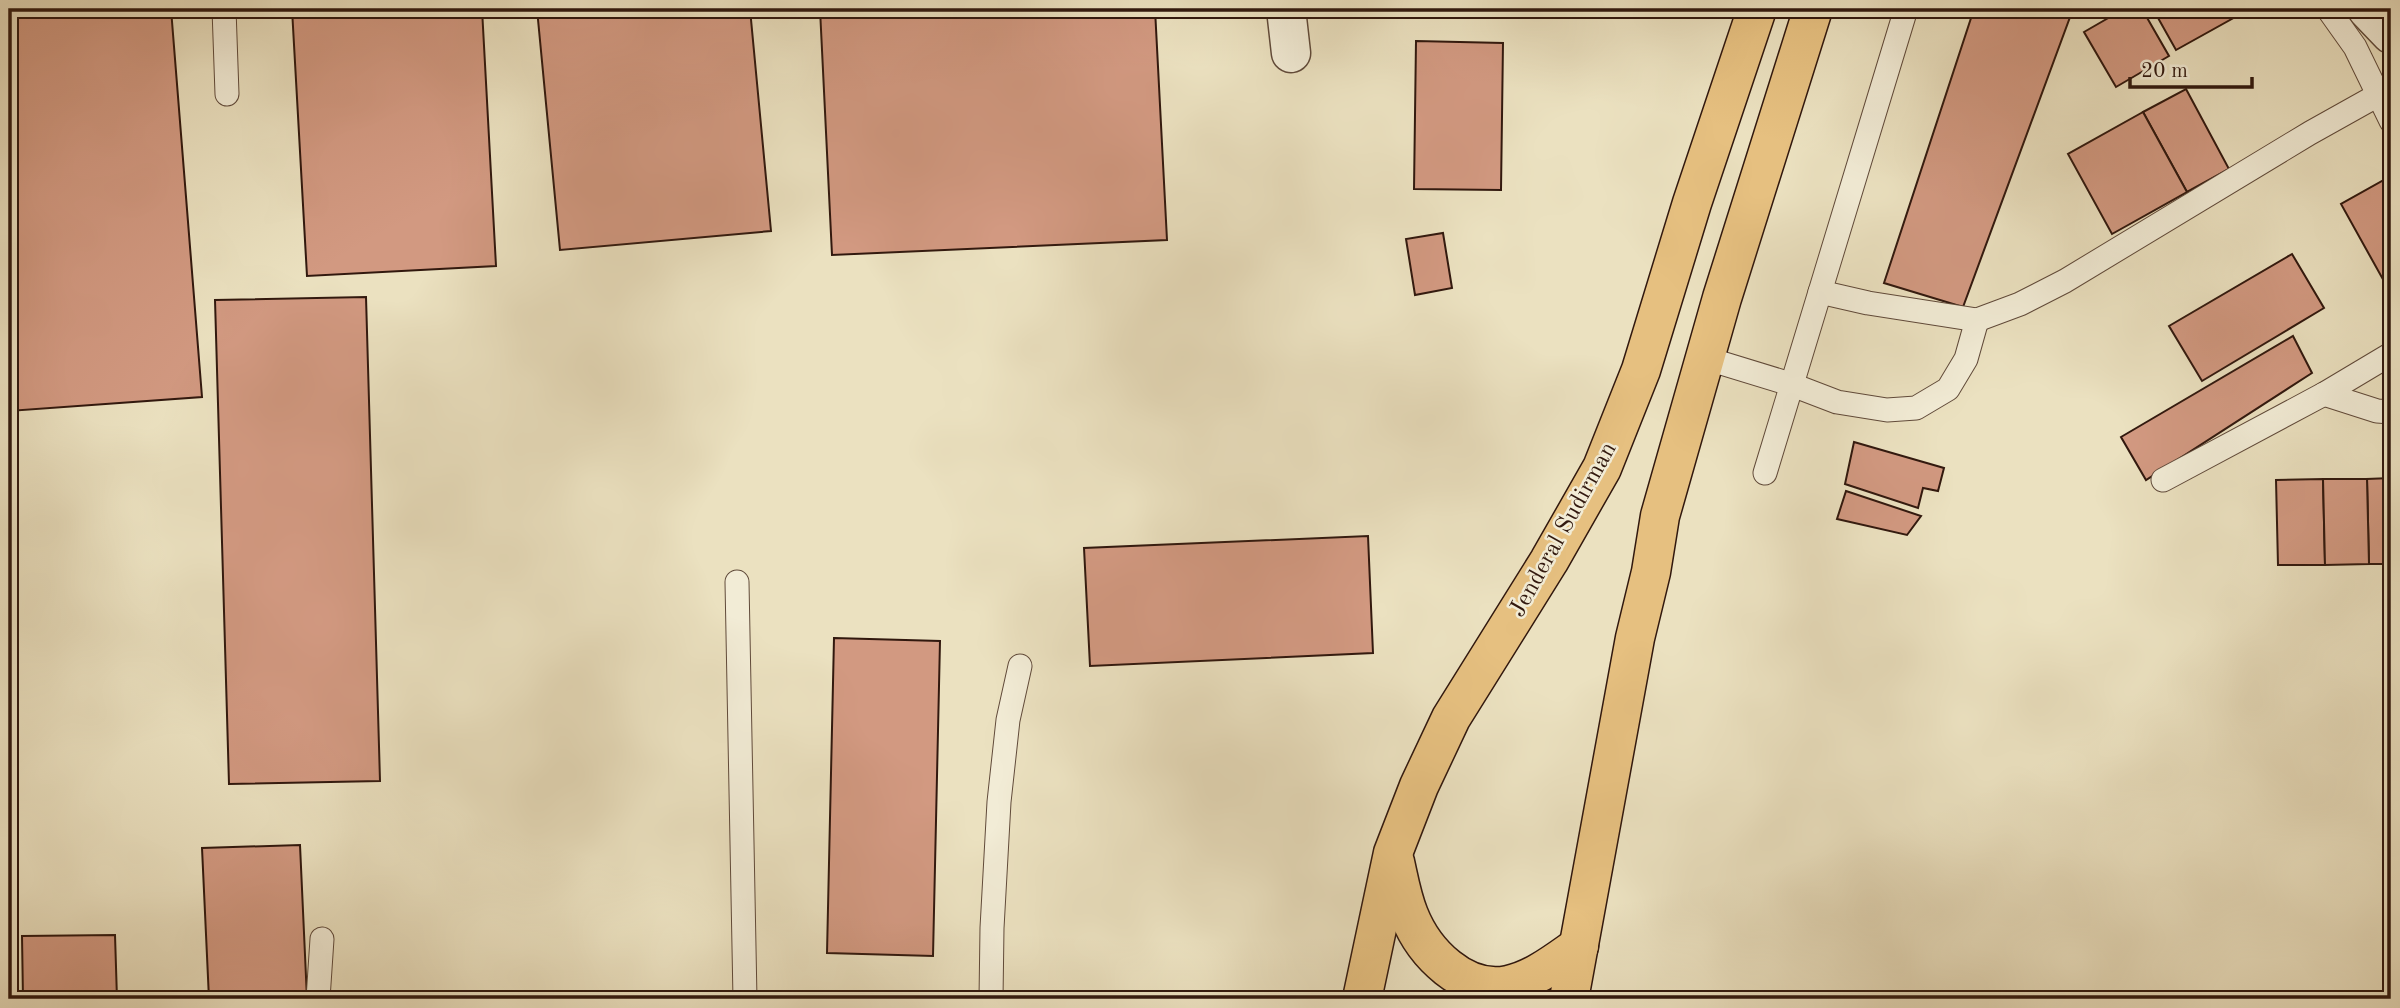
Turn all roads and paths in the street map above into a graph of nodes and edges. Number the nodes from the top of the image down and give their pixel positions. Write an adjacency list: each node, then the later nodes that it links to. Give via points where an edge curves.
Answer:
1 (224, 9): 10 (lane)
2 (1286, 9): 9 (street)
3 (1757, 9): 24 (highway, Jenderal Sudirman, via 1641,370 1602,468 1451,718)
4 (1813, 9): 16 (highway)
5 (1906, 9): 13 (lane)
6 (2328, 9): 11 (lane, via 2355,47)
7 (2367, 9): 8 (street)
8 (2391, 34)
9 (1291, 52)
10 (226, 94)
11 (2378, 95): 12 (lane); 14 (lane, via 2065,281)
12 (2391, 121)
13 (1820, 292): 14 (lane); 17 (lane)
14 (1977, 320): 17 (lane, via 1965,359 1948,389 1916,408 1887,410 1837,402)
15 (2391, 354): 18 (lane)
16 (1705, 358): 17 (lane); 26 (highway, via 1660,516)
17 (1790, 384): 20 (lane)
18 (2324, 394): 19 (lane); 21 (lane)
19 (2391, 412)
20 (1765, 473)
21 (2163, 480)
22 (737, 582): 28 (lane)
23 (1020, 666): 29 (lane, via 1008,720 999,803)
24 (1393, 853): 26 (highway, via 1409,917 1425,946 1469,982 1506,985 1537,975); 30 (highway, Jenderal Sudirman)
25 (321, 939): 27 (lane)
26 (1579, 946): 31 (highway)
27 (318, 999)
28 (744, 999)
29 (991, 999)
30 (1362, 999)
31 (1569, 999)

